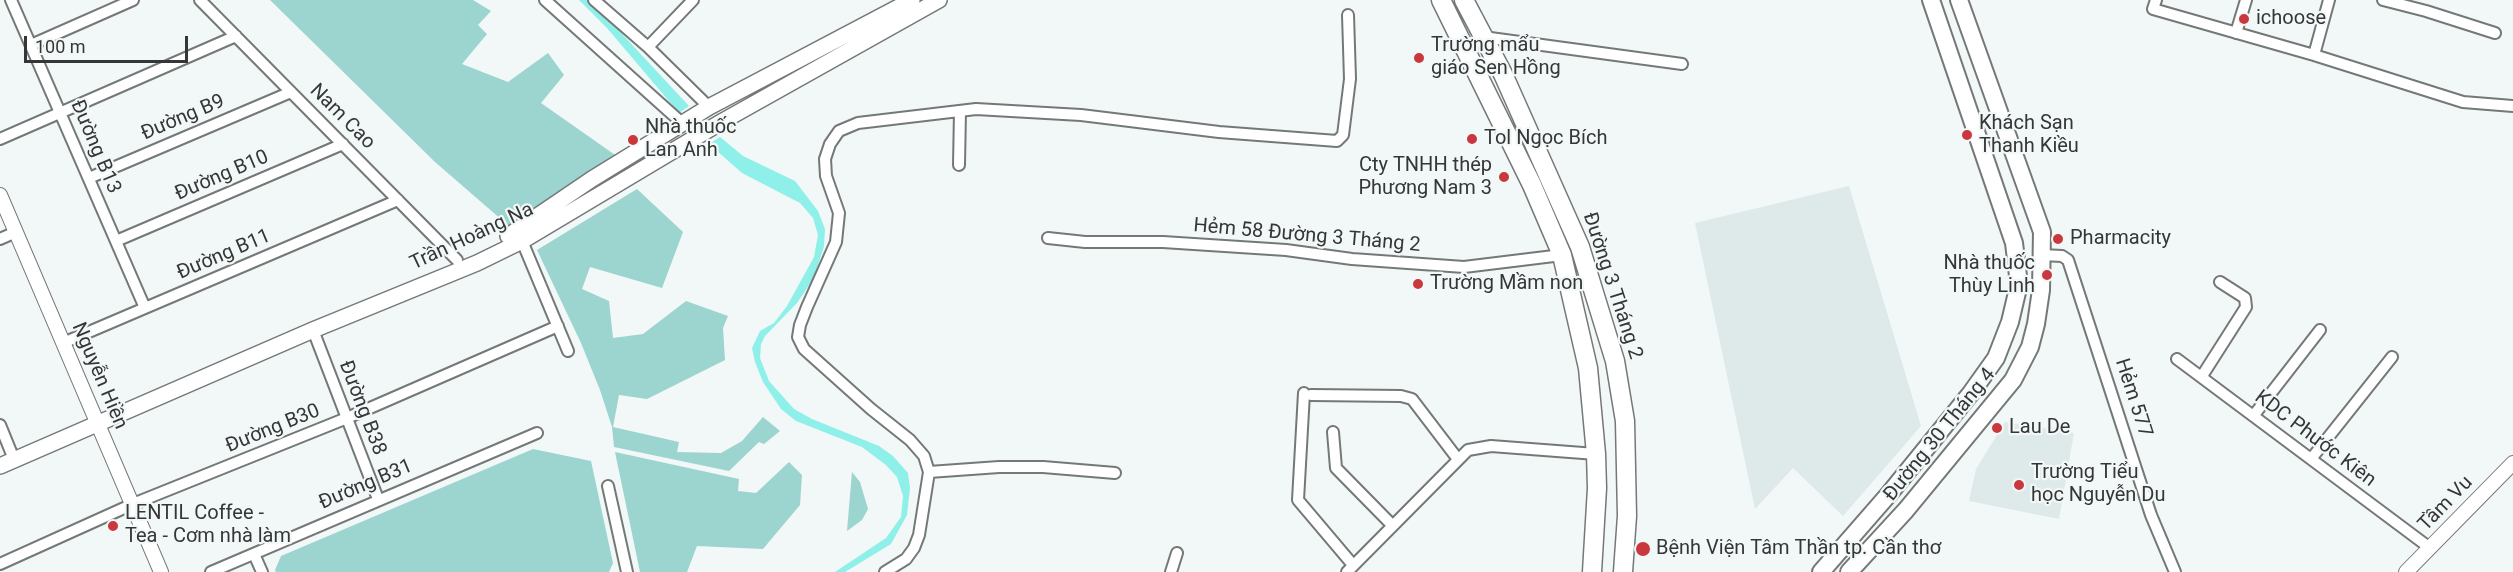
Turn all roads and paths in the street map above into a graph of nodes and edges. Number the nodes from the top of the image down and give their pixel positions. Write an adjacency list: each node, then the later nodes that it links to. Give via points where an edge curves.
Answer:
1 (11, 0): 22 (street, Đường B13)
2 (132, 0): 22 (street)
3 (200, 0): 20 (street, Nam Cao)
4 (545, 0): 32 (street)
5 (594, 0): 23 (street)
6 (693, 0): 23 (street)
7 (912, 0): 28 (main road, Trần Hoàng Na)
8 (939, 0): 31 (main road, Trần Hoàng Na)
9 (1441, 0): 45 (highway, Đường 3 Tháng 2)
10 (1464, 0): 21 (highway, Đường 3 Tháng 2)
11 (1931, 0): 73 (main road, Đường 30 Tháng 4, via 2014,243 2019,284 1996,358)
12 (1959, 0): 46 (main road, Đường 30 Tháng 4, via 2042,232)
13 (2156, 0): 18 (street, via 2154,9)
14 (2246, 0): 18 (street)
15 (2329, 0): 24 (street)
16 (2383, 0): 19 (street)
17 (1348, 15): 29 (street, via 1350,79 1343,135 1337,141 1081,115)
18 (2236, 33): 24 (street)
19 (2495, 33)
20 (236, 36): 26 (street, Nam Cao); 30 (street)
21 (1483, 37): 25 (street); 90 (highway, Đường 3 Tháng 2, via 1580,247 1615,361 1625,421 1627,516)
22 (31, 45): 30 (street, Đường B13)
23 (648, 47): 28 (street)
24 (2314, 55): 27 (street, via 2463,102)
25 (1682, 64)
26 (291, 92): 35 (street, Nam Cao); 37 (street, Đường B9)
27 (2513, 106)
28 (709, 107): 31 (main road); 32 (main road, Trần Hoàng Na)
29 (960, 111): 36 (street); 70 (street, via 858,123 839,131 825,159 826,176 839,213 836,242 798,337 804,349 910,440 924,456)
30 (60, 112): 34 (street); 37 (street, Đường B13)
31 (723, 121): 33 (main road, Trần Hoàng Na)
32 (682, 123): 33 (main road); 47 (main road, Trần Hoàng Na, via 516,232)
33 (694, 138): 44 (main road, Trần Hoàng Na)
34 (0, 139)
35 (343, 144): 39 (street, Nam Cao); 43 (street, Đường B10)
36 (960, 165)
37 (89, 178): 43 (street, Đường B13)
38 (0, 195): 40 (street, Nguyễn Hiền)
39 (398, 200): 47 (street, Nam Cao); 49 (street, Đường B11)
40 (16, 232): 42 (street); 53 (street, Nguyễn Hiền)
41 (1048, 238): 45 (street, Hẻm 58 Đường 3 Tháng 2, via 1286,250 1464,267)
42 (0, 239)
43 (116, 241): 49 (street, Đường B13)
44 (522, 241): 50 (street); 51 (main road, Trần Hoàng Na)
45 (1562, 255): 65 (highway, Đường 3 Tháng 2, via 1587,368)
46 (2042, 255): 76 (main road, Đường 30 Tháng 4, via 2036,324 2030,347 2013,380); 93 (street, Hẻm 577, via 2068,260 2151,515)
47 (457, 260): 59 (main road, Trần Hoàng Na)
48 (2220, 282): 57 (street, via 2245,298 2246,307)
49 (145, 308): 53 (street, Đường B11)
50 (558, 326): 54 (street); 60 (street, Đường B30)
51 (313, 330): 59 (main road, Trần Hoàng Na); 60 (street, Đường B38)
52 (2320, 330): 58 (street)
53 (63, 343): 59 (street, Nguyễn Hiền)
54 (568, 351)
55 (2392, 357): 67 (street)
56 (2177, 359): 57 (street, KDC Phước Kiên)
57 (2202, 376): 58 (street, KDC Phước Kiên)
58 (2254, 415): 67 (street, KDC Phước Kiên)
59 (96, 418): 64 (main road, Trần Hoàng Na); 69 (main road, Trần Hoàng Na); 75 (street, Nguyễn Hiền)
60 (347, 418): 74 (street, Đường B38); 75 (street, Đường B30)
61 (0, 425): 64 (street)
62 (1333, 432): 77 (street, via 1336,468)
63 (537, 433): 74 (street, Đường B31)
64 (6, 454)
65 (1596, 454): 66 (street, via 1479,447); 89 (highway, Đường 3 Tháng 2)
66 (1457, 458): 77 (street); 82 (street, via 1416,402 1408,398 1307,394 1298,500)
67 (2311, 459): 78 (street, KDC Phước Kiên)
68 (2513, 463): 78 (street, Tầm Vu)
69 (0, 466)
70 (929, 472): 71 (street, via 1043,467); 87 (street, via 914,548 906,559)
71 (1115, 473)
72 (608, 486): 86 (street)
73 (1889, 494): 76 (main road); 91 (main road, Đường 30 Tháng 4)
74 (378, 499): 80 (street, Đường B31)
75 (133, 504): 81 (street, Đường B30); 83 (street, Nguyễn Hiền)
76 (1906, 510): 92 (main road, Đường 30 Tháng 4)
77 (1392, 525): 82 (street)
78 (2430, 548): 94 (street, Tầm Vu)
79 (1177, 553): 88 (street)
80 (254, 554): 84 (street, Đường B31); 85 (street)
81 (0, 564)
82 (1350, 569)
83 (161, 572)
84 (211, 572)
85 (262, 572)
86 (627, 572)
87 (885, 572)
88 (1171, 572)
89 (1592, 572)
90 (1623, 572)
91 (1821, 572)
92 (1849, 572)
93 (2175, 572)
94 (2406, 572)

